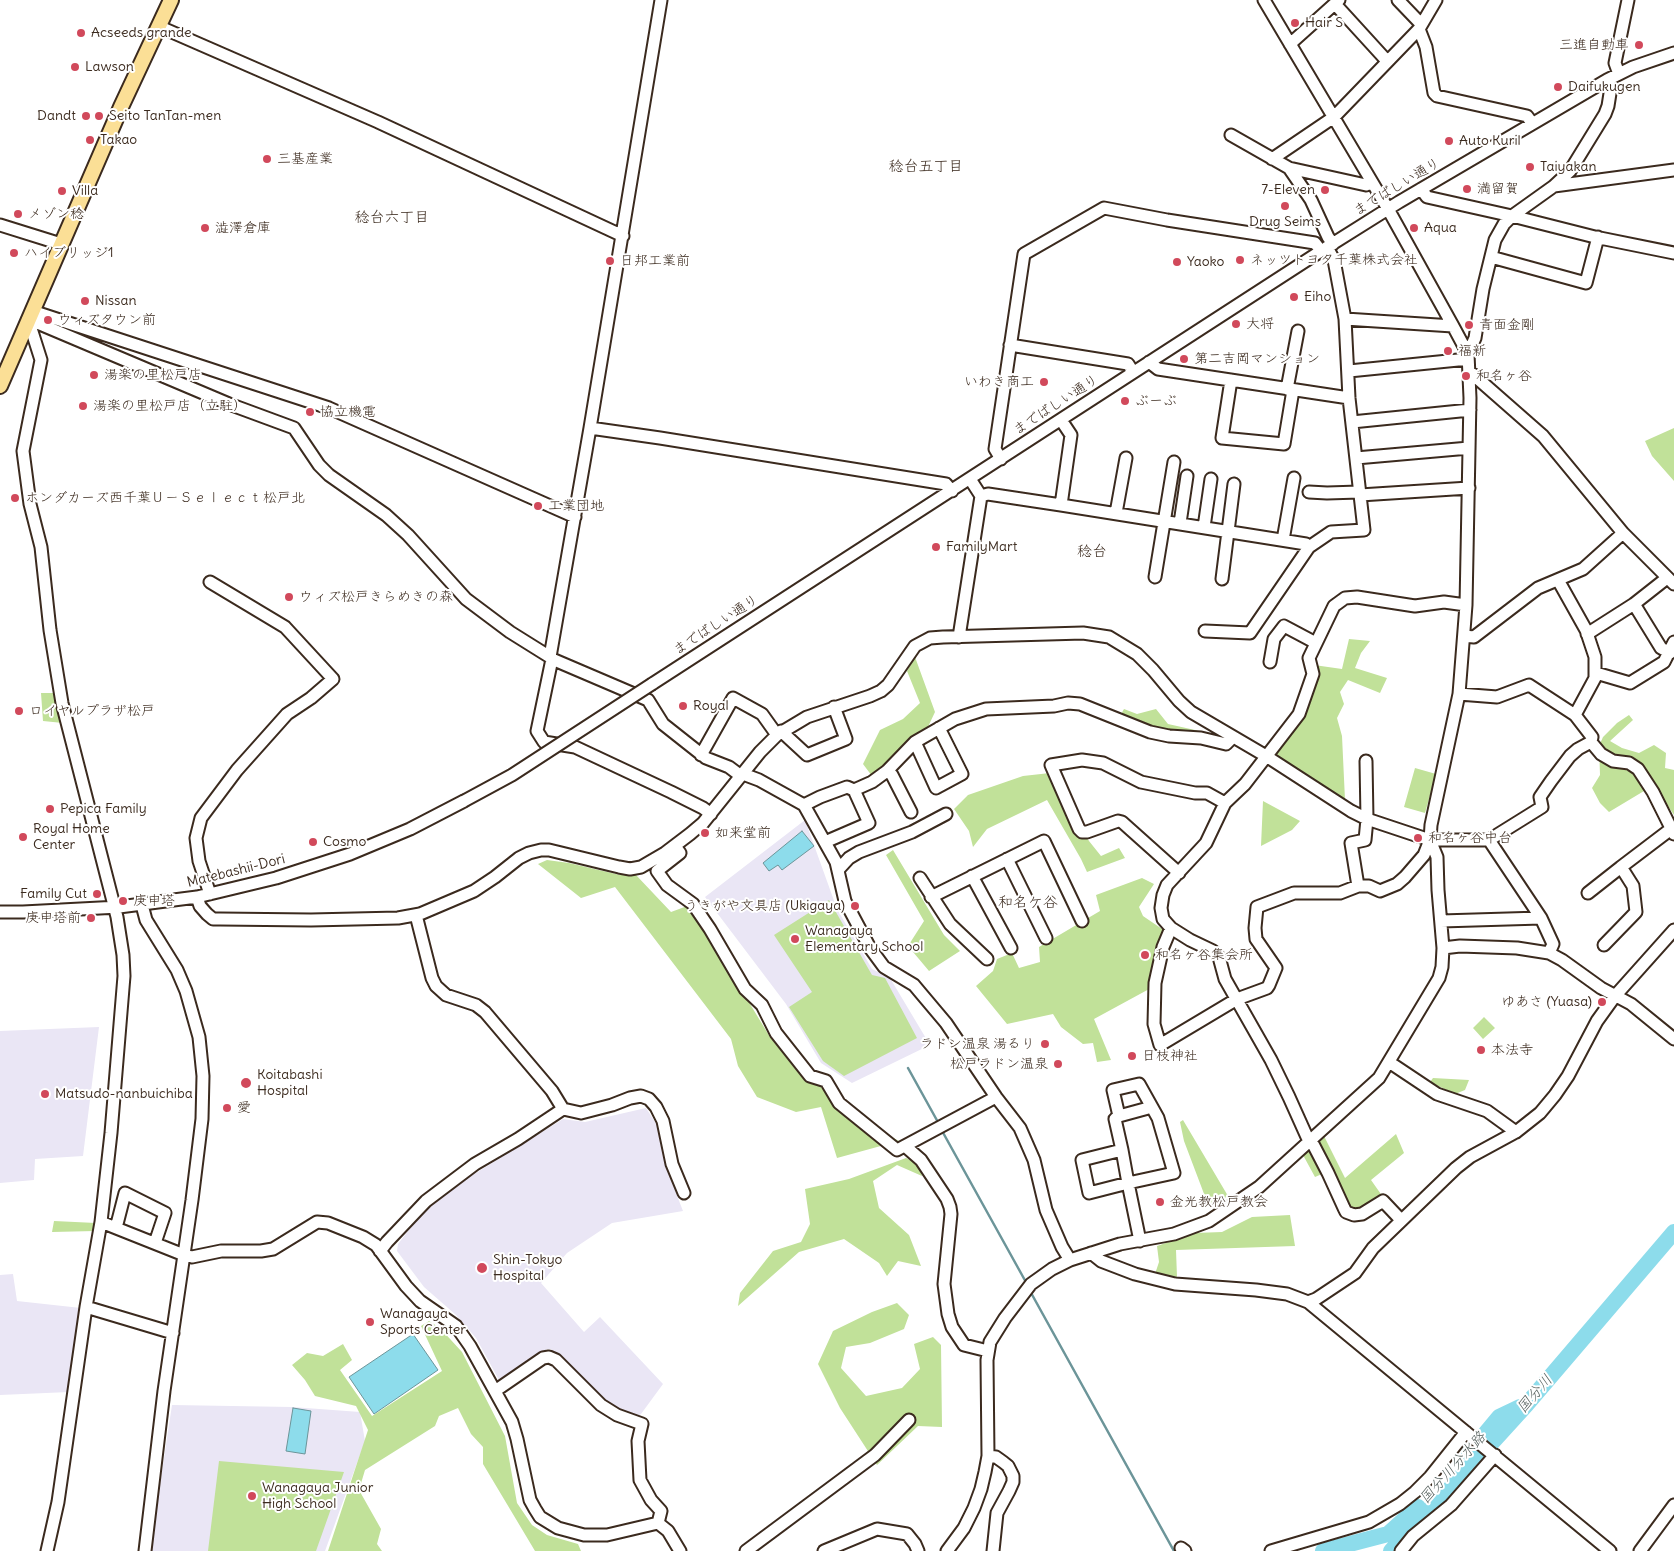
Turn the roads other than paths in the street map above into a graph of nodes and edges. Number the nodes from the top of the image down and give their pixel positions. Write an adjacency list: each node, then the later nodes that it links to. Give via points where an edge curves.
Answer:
1 (171, 0): 8 (main road)
2 (661, 0): 27 (street)
3 (1264, 0): 10 (street)
4 (1398, 0): 9 (street)
5 (1436, 0): 9 (street)
6 (1628, 0): 13 (street, via 1615,64)
7 (1337, 2): 10 (street); 12 (street)
8 (158, 26): 27 (street, via 378,122); 29 (main road)
9 (1420, 26): 12 (street); 16 (street, via 1437,96 1527,116)
10 (1290, 44): 15 (street)
11 (1674, 54): 13 (street, までばしい通り)
12 (1387, 61): 15 (street)
13 (1618, 74): 14 (street, までばしい通り)
14 (1607, 80): 16 (street, までばしい通り); 22 (street, via 1610,87 1606,114 1570,170)
15 (1334, 117): 18 (street); 21 (street)
16 (1532, 123): 23 (street, までばしい通り)
17 (1231, 135): 18 (street)
18 (1272, 159): 19 (street)
19 (1289, 168): 21 (street, via 1366,185); 30 (street, via 1309,195 1328,237)
20 (1674, 170): 22 (street)
21 (1372, 182): 24 (street)
22 (1554, 186): 25 (street)
23 (1421, 189): 24 (street, までばしい通り); 25 (street, via 1427,197)
24 (1388, 210): 30 (street, までばしい通り); 35 (street)
25 (1512, 216): 28 (street); 32 (street, via 1495,240)
26 (0, 225): 29 (street)
27 (623, 236): 50 (street)
28 (1598, 237): 31 (street); 32 (street, via 1586,283)
29 (61, 244): 33 (main road)
30 (1327, 247): 34 (street, via 1334,260); 37 (street, via 1104,208 1024,254); 39 (street, までばしい通り)
31 (1674, 253)
32 (1491, 257): 38 (street, via 1475,338)
33 (30, 315): 44 (main road); 68 (street, via 329,408); 89 (street, via 229,404 294,428 329,475 408,535 466,599); 130 (street, via 42,360 23,451 30,504 42,547 50,630 62,703)
34 (1346, 319): 35 (street); 42 (street)
35 (1454, 326): 38 (street)
36 (1298, 332): 45 (street)
37 (1010, 345): 41 (street, via 1128,364); 54 (street, via 995,449)
38 (1468, 357): 40 (street); 42 (street)
39 (1149, 362): 41 (street, までばしい通り); 43 (street, via 1158,369)
40 (1469, 371): 47 (street); 73 (street, via 1544,436)
41 (1133, 372): 48 (street, までばしい通り)
42 (1349, 372): 46 (street)
43 (1231, 380): 45 (street); 45 (street, via 1222,438 1284,444)
44 (0, 386)
45 (1290, 389): 46 (street)
46 (1349, 398): 49 (street)
47 (1470, 410): 49 (street); 51 (street)
48 (1061, 420): 54 (street, までばしい通り); 66 (street, via 1071,435)
49 (1352, 422): 53 (street)
50 (590, 428): 62 (street, via 946,484); 68 (street)
51 (1469, 448): 53 (street); 61 (street)
52 (1126, 458): 67 (street)
53 (1356, 458): 64 (street)
54 (1001, 459): 58 (street, までばしい通り)
55 (1174, 462): 69 (street)
56 (1187, 476): 70 (street)
57 (1294, 478): 74 (street)
58 (970, 479): 62 (street, までばしい通り); 65 (street)
59 (1210, 479): 71 (street)
60 (1234, 484): 72 (street)
61 (1469, 488): 64 (street); 82 (street)
62 (952, 491): 106 (street, までばしい通り, bridge, via 512,775)
63 (1309, 492): 64 (street)
64 (1360, 494): 75 (street, via 1364,530 1331,532)
65 (981, 496): 66 (street, via 988,494); 86 (street)
66 (1061, 505): 67 (street)
67 (1116, 514): 69 (street)
68 (575, 517): 89 (street)
69 (1165, 521): 70 (street); 76 (street)
70 (1180, 523): 71 (street)
71 (1204, 527): 72 (street)
72 (1229, 531): 74 (street); 77 (street)
73 (1624, 533): 78 (street, via 1583,569); 79 (street)
74 (1283, 540): 75 (street)
75 (1309, 547): 83 (street, via 1250,633)
76 (1155, 577)
77 (1222, 579)
78 (1558, 580): 84 (street); 85 (street, via 1538,588 1474,637)
79 (1670, 581): 81 (street)
80 (210, 582): 126 (street, via 285,627 333,679 278,723 201,818 196,838)
81 (1634, 604): 84 (street); 88 (street, via 1661,648)
82 (1466, 605): 85 (street); 87 (street, via 1444,602 1415,606 1345,598 1334,606)
83 (1205, 630)
84 (1588, 634): 91 (street)
85 (1464, 636): 92 (street)
86 (959, 637): 93 (street, via 922,641 881,691); 97 (street, via 1083,633 1109,637 1137,654 1191,712)
87 (1316, 643): 90 (street, via 1284,626 1274,639); 101 (street, via 1309,658 1313,674 1299,714)
88 (1672, 648): 91 (street, via 1664,662 1630,683)
89 (551, 658): 100 (street, via 648,700 663,724); 110 (street, via 538,732 544,742 575,746)
90 (1270, 662)
91 (1596, 674): 94 (street)
92 (1458, 694): 94 (street, via 1497,697 1529,685); 114 (street)
93 (834, 707): 96 (street); 96 (street, via 846,739 807,755)
94 (1575, 715): 99 (street, via 1592,737)
95 (939, 728): 97 (street, via 986,708 1080,704 1150,732 1226,744); 98 (street); 98 (street, via 962,774 936,788)
96 (779, 733): 100 (street, via 762,714 733,698); 104 (street)
97 (1233, 737): 101 (street)
98 (915, 742): 103 (street)
99 (1591, 742): 113 (street, via 1601,754 1613,761 1629,763 1638,769); 115 (street, via 1570,756 1550,781 1540,797 1542,807)
100 (702, 755): 104 (street)
101 (1266, 756): 107 (street, via 1245,784); 112 (street)
102 (1366, 761): 112 (street)
103 (887, 770): 105 (street); 109 (street)
104 (742, 775): 108 (street, via 759,780); 110 (street)
105 (854, 790): 108 (street, via 847,787); 116 (street, via 869,823)
106 (464, 801): 126 (street, Matebashii-Dori, via 410,829 350,854 276,878)
107 (1225, 803): 121 (street, via 1206,843); 121 (street, via 1207,793 1141,782 1103,763 1082,760 1050,764 1082,832 1122,822)
108 (804, 805): 116 (street)
109 (911, 812)
110 (711, 814): 117 (street)
111 (946, 814): 120 (street, via 912,832 859,852)
112 (1367, 819): 114 (street); 124 (street, via 1365,840 1351,843)
113 (1673, 831): 119 (street)
114 (1430, 840): 115 (street); 124 (street, via 1424,855 1396,884 1380,891); 135 (street, via 1437,857)
115 (1490, 840): 133 (street)
116 (826, 842): 120 (street)
117 (675, 846): 132 (street, via 648,864 630,869 549,850 529,853 474,891); 154 (street, via 680,854 657,871 667,885 693,904 745,989 762,1005 776,1033 810,1076 826,1081 839,1103 897,1150)
118 (1007, 859): 122 (street); 134 (street, via 1044,841); 138 (street)
119 (1621, 867): 125 (street); 139 (street, via 1633,886 1636,912)
120 (838, 870): 148 (street, via 845,901 881,964 914,985 946,1023)
121 (1179, 874): 136 (street, via 1167,885 1161,908 1163,919)
122 (972, 876): 128 (street); 140 (street)
123 (920, 878): 128 (street)
124 (1358, 886): 145 (street, via 1340,893 1294,893 1257,907 1256,939 1276,968 1266,988)
125 (1588, 893)
126 (210, 894): 127 (street, Matebashii-Dori)
127 (198, 897): 129 (street, Matebashii-Dori); 132 (street, via 200,906 213,919 311,920)
128 (931, 897): 143 (street, via 950,924)
129 (142, 905): 130 (street, Matebashii-Dori); 165 (street, via 146,920 186,991 201,1052 202,1119)
130 (114, 908): 131 (street, Matebashii-Dori); 159 (street, via 124,976)
131 (0, 912)
132 (416, 915): 150 (street, via 436,986 446,995 476,1005 485,1012 547,1085)
133 (1540, 918): 135 (street); 142 (street, via 1553,944)
134 (1082, 921)
135 (1441, 921): 141 (street)
136 (1171, 928): 145 (street, via 1213,950); 145 (street, via 1155,983 1154,1024 1160,1045)
137 (1674, 930): 144 (street)
138 (1046, 938)
139 (1604, 945)
140 (1011, 948)
141 (1443, 948): 142 (street, via 1517,948); 147 (street, via 1439,978)
142 (1549, 953): 144 (street)
143 (987, 959)
144 (1615, 996): 146 (street, via 1631,1004); 152 (street, via 1555,1095 1540,1113)
145 (1237, 999): 153 (street)
146 (1674, 1040)
147 (1389, 1062): 152 (street, via 1437,1094 1487,1110); 153 (street, via 1379,1078)
148 (996, 1097): 154 (street); 166 (street, via 1027,1142 1046,1210)
149 (1152, 1107): 151 (street); 151 (street, via 1139,1084 1113,1090); 156 (street, via 1174,1173)
150 (563, 1109): 157 (street, via 581,1113 630,1098 641,1096 649,1099 663,1121 672,1164); 163 (street, via 475,1164 426,1201)
151 (1119, 1116): 155 (street, via 1115,1119)
152 (1516, 1132): 158 (street, via 1463,1162)
153 (1310, 1140): 158 (street, via 1346,1212 1362,1214 1383,1201); 161 (street, via 1259,1188 1209,1221 1174,1234)
154 (905, 1146): 170 (street, via 921,1160 950,1207 944,1284 952,1327 964,1346)
155 (1122, 1150): 156 (street); 156 (street, via 1082,1160 1089,1193)
156 (1128, 1183): 161 (street)
157 (684, 1193)
158 (1401, 1220): 167 (street, via 1373,1248 1354,1274)
159 (100, 1222): 160 (street); 168 (street)
160 (116, 1228): 162 (street); 162 (street, via 125,1193 165,1213)
161 (1140, 1241): 164 (street)
162 (155, 1243): 165 (street)
163 (380, 1251): 165 (street, via 363,1237 317,1222 273,1249); 171 (street, via 420,1300 456,1326)
164 (1091, 1253): 166 (street); 167 (street, via 1101,1261 1135,1274 1175,1284 1288,1294)
165 (184, 1256): 169 (street)
166 (1070, 1260): 170 (street, via 1052,1268 1031,1284 996,1332)
167 (1308, 1302): 173 (street)
168 (86, 1307): 169 (street); 178 (street, via 60,1494)
169 (173, 1333): 179 (street)
170 (988, 1351): 175 (street)
171 (495, 1391): 177 (street, via 515,1430 530,1500 534,1509 548,1522 584,1535 607,1535); 177 (street, via 549,1357 556,1360 601,1405 642,1424 638,1441 640,1480 661,1511)
172 (909, 1420): 181 (street, via 875,1455)
173 (1466, 1432): 174 (street); 186 (street, via 1430,1477 1400,1504 1368,1522)
174 (1495, 1455): 187 (street, via 1451,1505); 188 (street)
175 (988, 1456): 184 (street, via 974,1508); 185 (street, via 996,1457 1008,1466 1013,1476 1009,1491 996,1513)
176 (1674, 1505): 189 (street)
177 (658, 1523): 180 (street, via 668,1531)
178 (48, 1551)
179 (145, 1551)
180 (680, 1551)
181 (746, 1551)
182 (824, 1551): 183 (street, via 877,1529 907,1534)
183 (918, 1551)
184 (947, 1551)
185 (993, 1551)
186 (1271, 1551)
187 (1400, 1551)
188 (1610, 1551)
189 (1640, 1551)

